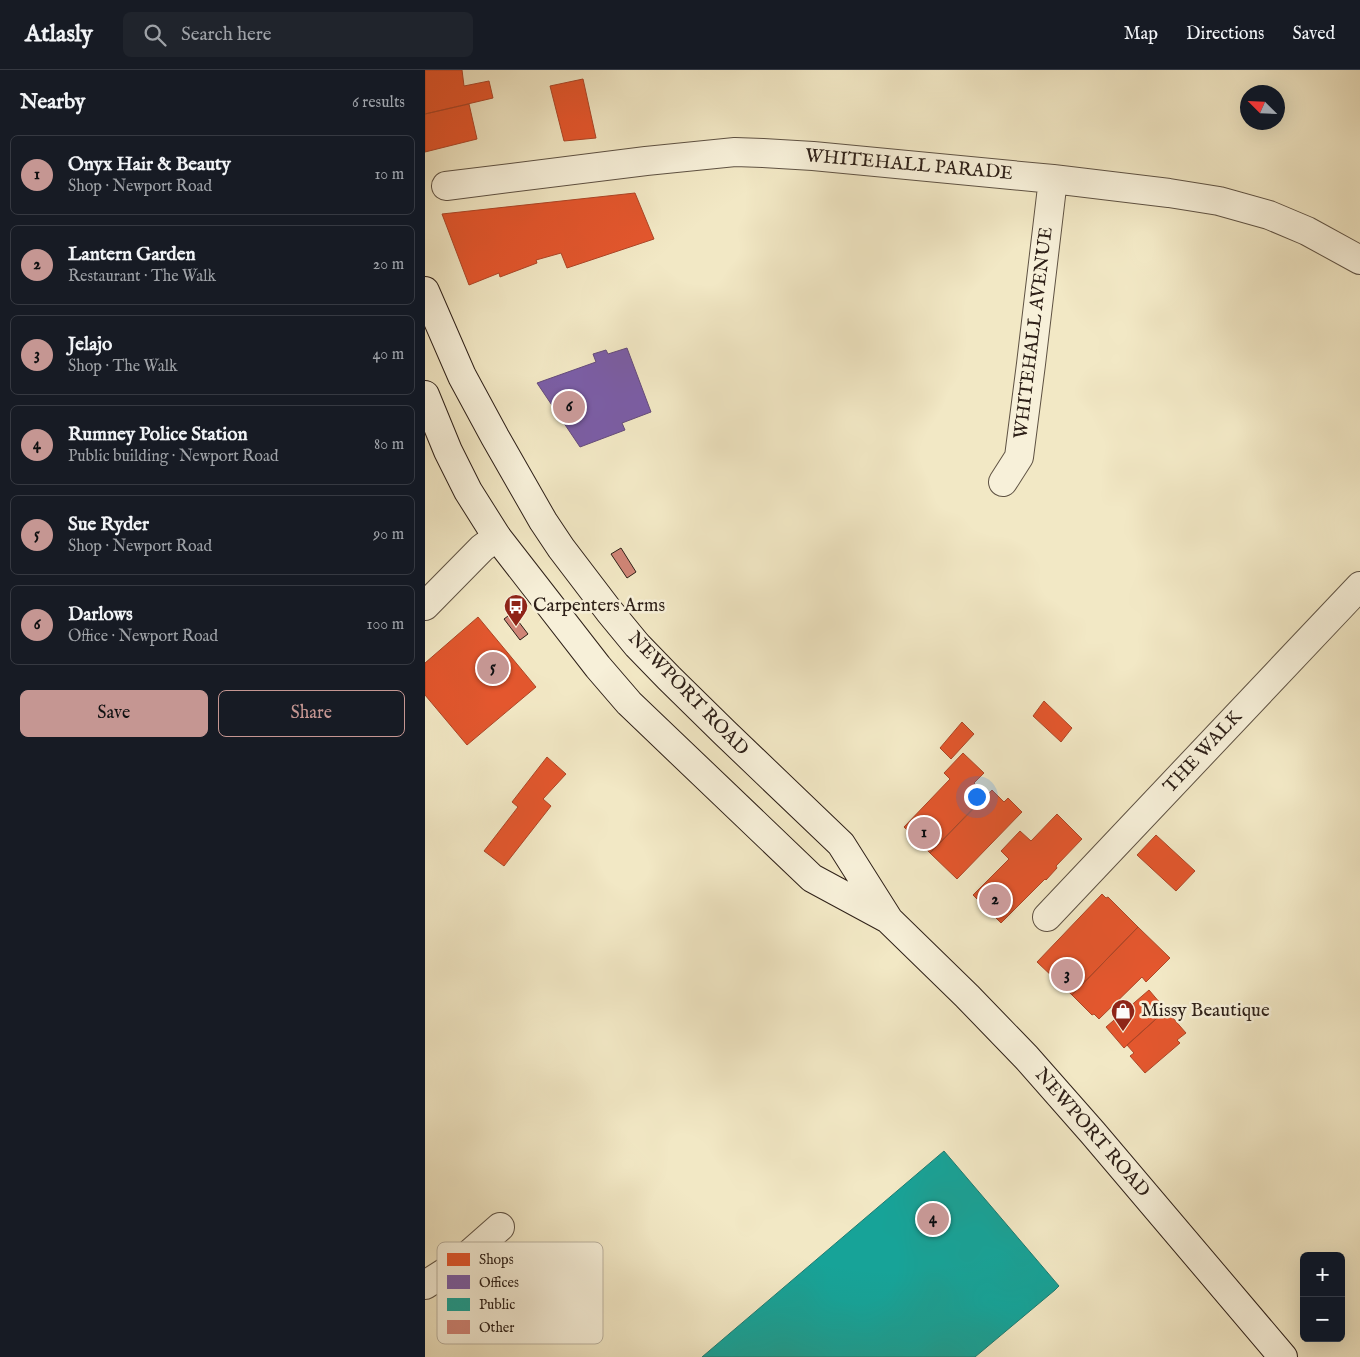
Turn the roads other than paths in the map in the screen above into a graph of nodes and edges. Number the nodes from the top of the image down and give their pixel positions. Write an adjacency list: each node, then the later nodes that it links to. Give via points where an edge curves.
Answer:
1 (1053, 179): 2 (main road, WHITEHALL PARADE, via 813,156 735,152); 3 (main road, WHITEHALL PARADE, via 1219,201 1269,215 1307,231); 6 (main road, WHITEHALL AVENUE, via 1019,456)
2 (447, 186)
3 (1360, 260)
4 (425, 291): 11 (main road, NEWPORT ROAD, via 471,392 561,548 637,645 841,844)
5 (425, 396): 7 (main road, NEWPORT ROAD, via 468,491)
6 (1003, 482)
7 (497, 537): 9 (main road); 11 (main road, NEWPORT ROAD, via 629,703 812,878)
8 (1360, 586): 10 (main road, THE WALK)
9 (425, 606)
10 (1047, 917)
11 (889, 920): 16 (main road, NEWPORT ROAD, via 1026,1057)
12 (500, 1228): 13 (main road)
13 (484, 1242)
14 (437, 1277): 15 (main road)
15 (425, 1285)
16 (1283, 1357)

